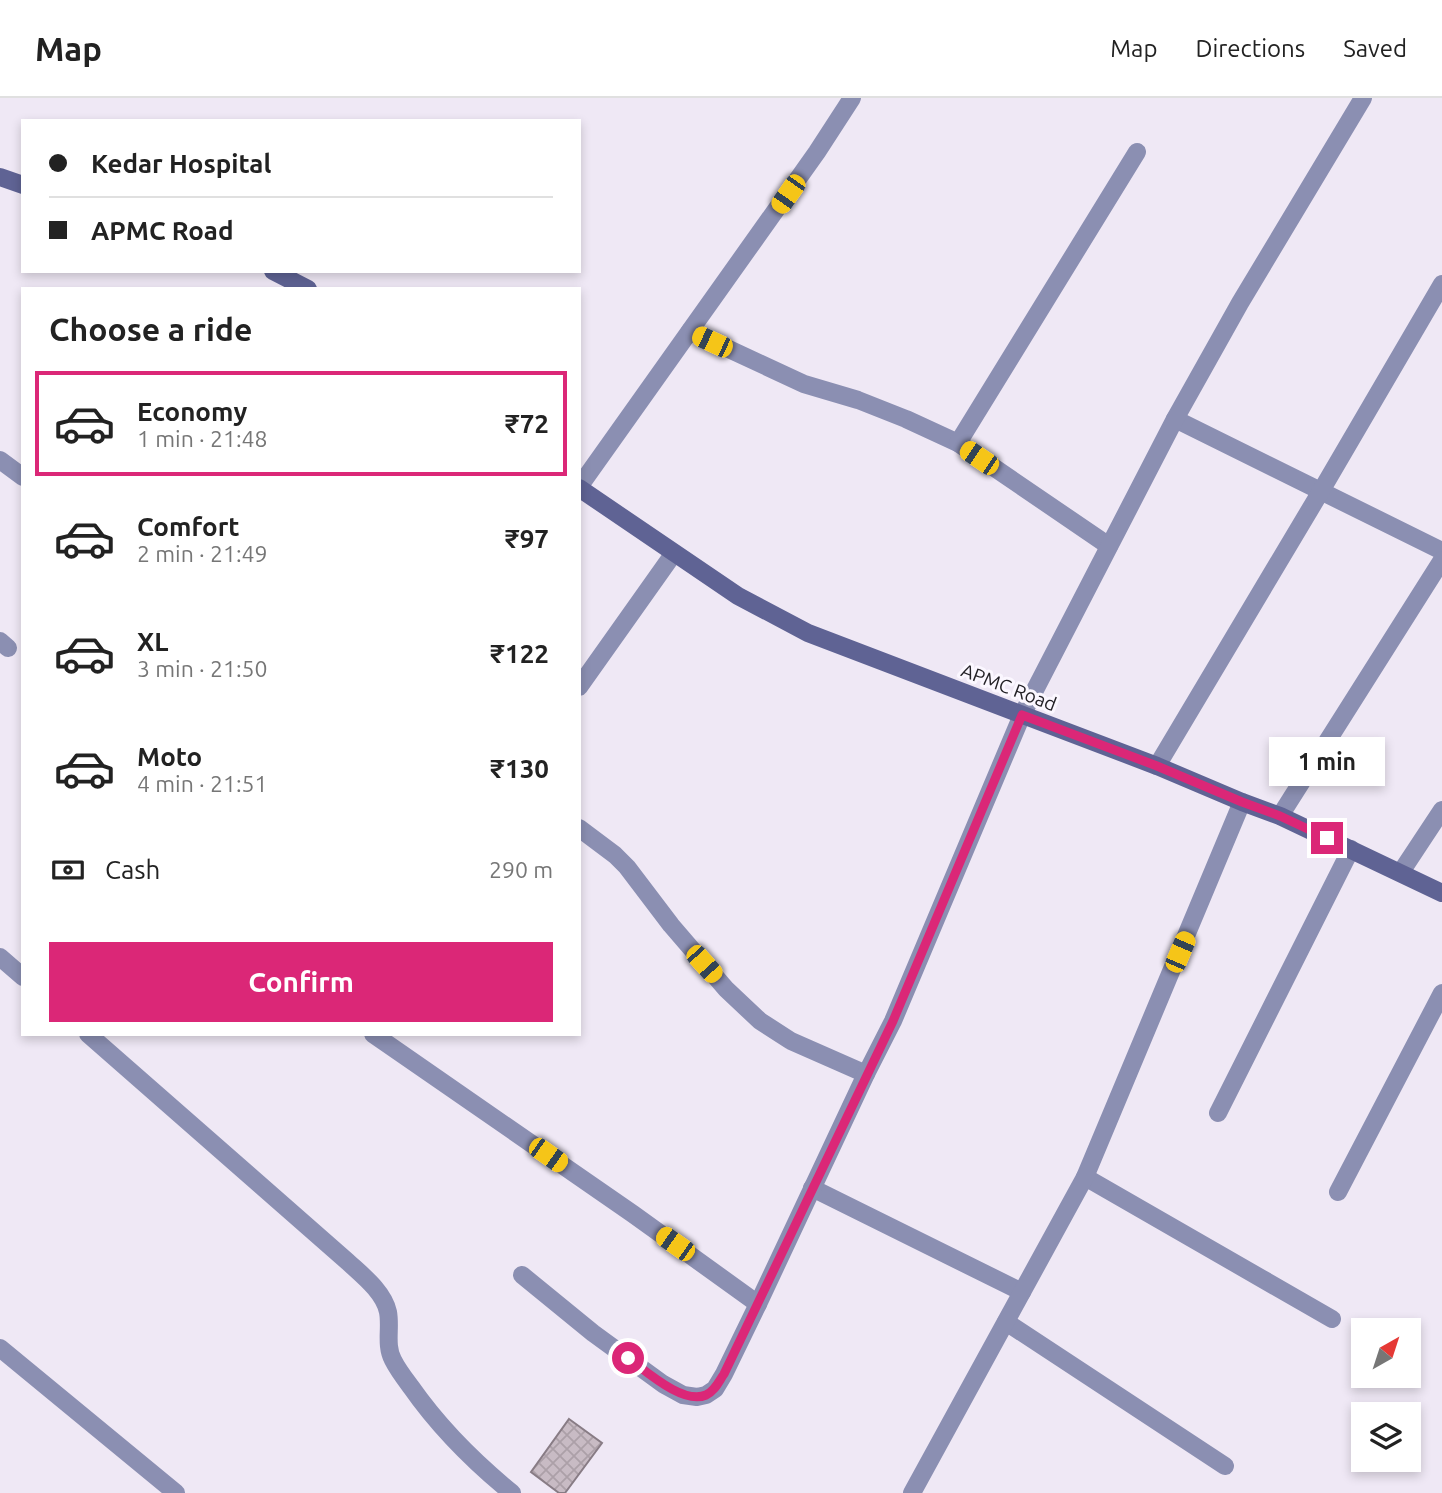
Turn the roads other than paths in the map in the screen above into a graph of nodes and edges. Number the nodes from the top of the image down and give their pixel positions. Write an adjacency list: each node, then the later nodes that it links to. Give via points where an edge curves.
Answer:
1 (852, 98): 9 (street)
2 (1363, 98): 10 (street)
3 (1138, 152): 11 (street)
4 (0, 177): 5 (street)
5 (21, 184)
6 (277, 273): 8 (street)
7 (1442, 284): 16 (street)
8 (304, 287)
9 (690, 331): 11 (street, via 804,384 858,400); 14 (street)
10 (1175, 419): 16 (street); 17 (street)
11 (958, 443): 17 (street)
12 (0, 460): 13 (street)
13 (21, 476)
14 (581, 485)
15 (581, 489): 19 (street, APMC Road)
16 (1321, 491): 18 (street); 23 (street)
17 (1109, 546): 22 (street)
18 (1442, 551)
19 (674, 553): 21 (street); 22 (street, APMC Road, via 738,596 808,633)
20 (1442, 560): 26 (street)
21 (581, 684)
22 (1022, 715): 23 (street, APMC Road); 36 (street, via 893,1021)
23 (1157, 766): 24 (street, APMC Road)
24 (1242, 802): 26 (street, APMC Road); 38 (street)
25 (1442, 810): 29 (street)
26 (1280, 816): 28 (street, APMC Road)
27 (581, 830): 36 (street, via 627,867 687,944 760,1021 791,1041)
28 (1351, 849): 29 (street, APMC Road); 37 (street)
29 (1401, 872): 30 (street, APMC Road)
30 (1442, 893)
31 (0, 957): 32 (street)
32 (21, 975)
33 (1442, 993): 40 (street)
34 (90, 1036): 49 (street, via 371,1284 388,1312 391,1358 464,1450)
35 (375, 1036): 43 (street)
36 (866, 1074): 39 (street)
37 (1218, 1113)
38 (1085, 1177): 42 (street); 44 (street)
39 (812, 1188): 42 (street); 43 (street)
40 (1338, 1192)
41 (522, 1275): 43 (street, via 663,1384 697,1397 715,1389)
42 (1022, 1292): 45 (street)
43 (758, 1304)
44 (1332, 1319)
45 (1006, 1322): 47 (street); 50 (street)
46 (0, 1348): 48 (street)
47 (1225, 1466)
48 (176, 1493)
49 (512, 1493)
50 (912, 1493)

